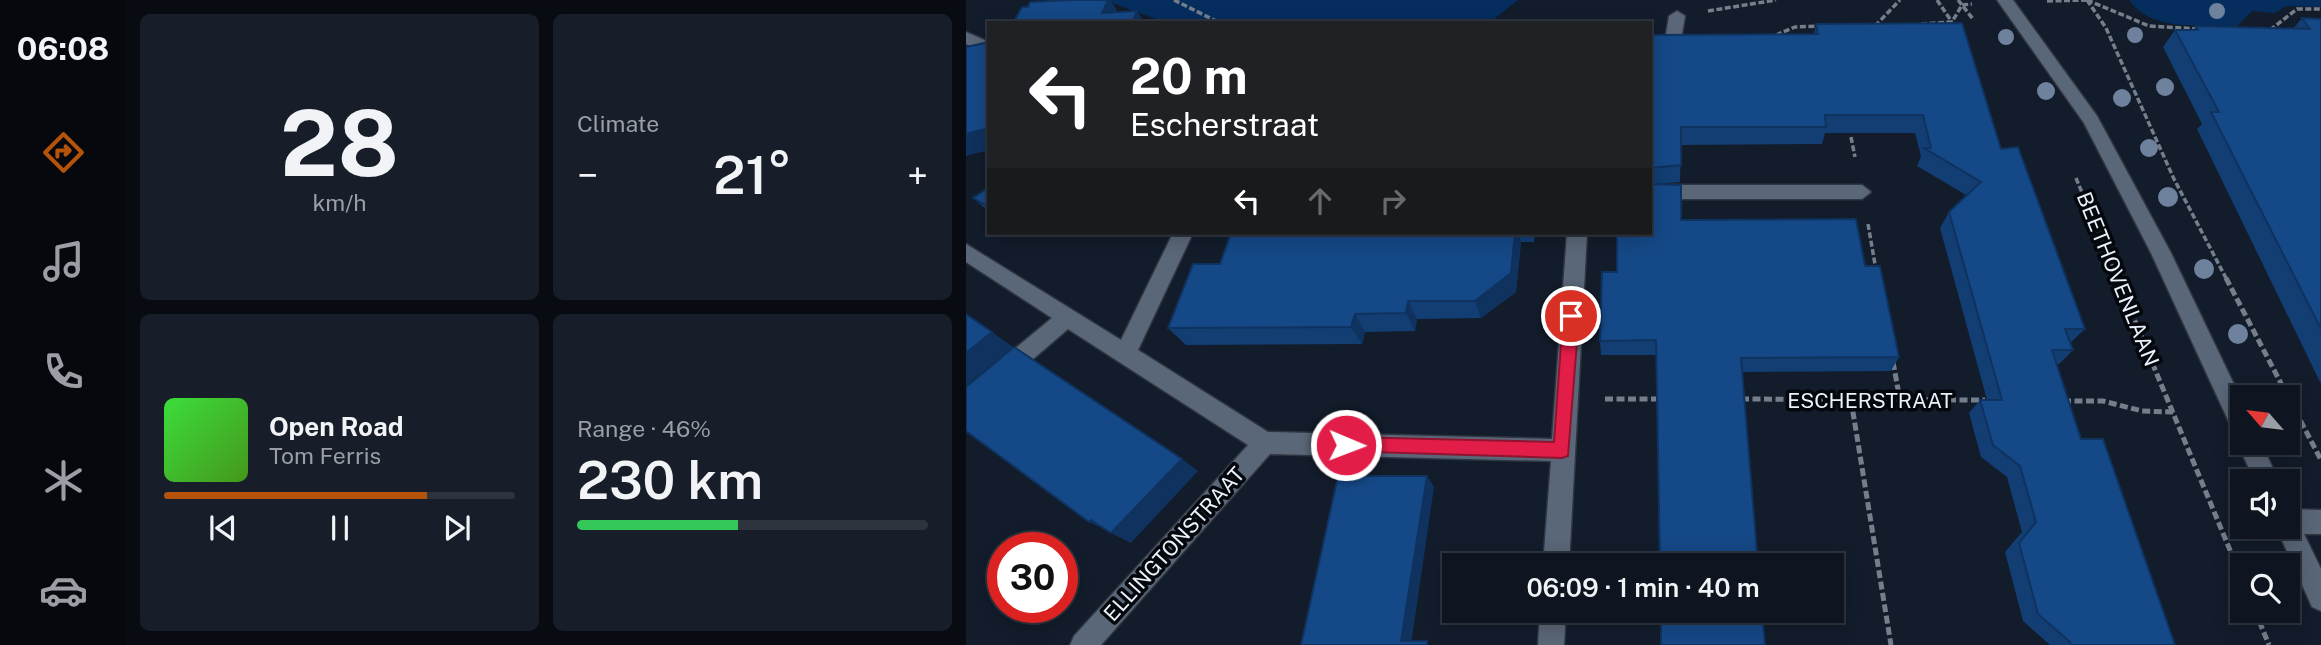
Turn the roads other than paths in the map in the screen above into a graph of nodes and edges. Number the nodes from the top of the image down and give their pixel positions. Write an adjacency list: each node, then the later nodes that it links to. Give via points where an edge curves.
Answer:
1 (2005, 1): 13 (street, BEETHOVENLAAN, via 2091,120 2161,253)
2 (1677, 16): 4 (street)
3 (966, 37): 5 (street)
4 (1673, 40)
5 (987, 48)
6 (1652, 192): 7 (street)
7 (1862, 192)
8 (1182, 235): 12 (street)
9 (1577, 235): 16 (street)
10 (966, 252): 11 (street)
11 (1066, 318): 12 (street); 14 (street)
12 (1125, 355): 15 (street)
13 (2230, 400)
14 (966, 403)
15 (1265, 443): 16 (street); 23 (street, ELLINGTONSTRAAT)
16 (1562, 450): 20 (street)
17 (2321, 522): 18 (street)
18 (2300, 523)
19 (2294, 539): 21 (street)
20 (1557, 553)
21 (2321, 598)
22 (1552, 623): 24 (street)
23 (1083, 645)
24 (1551, 645)

